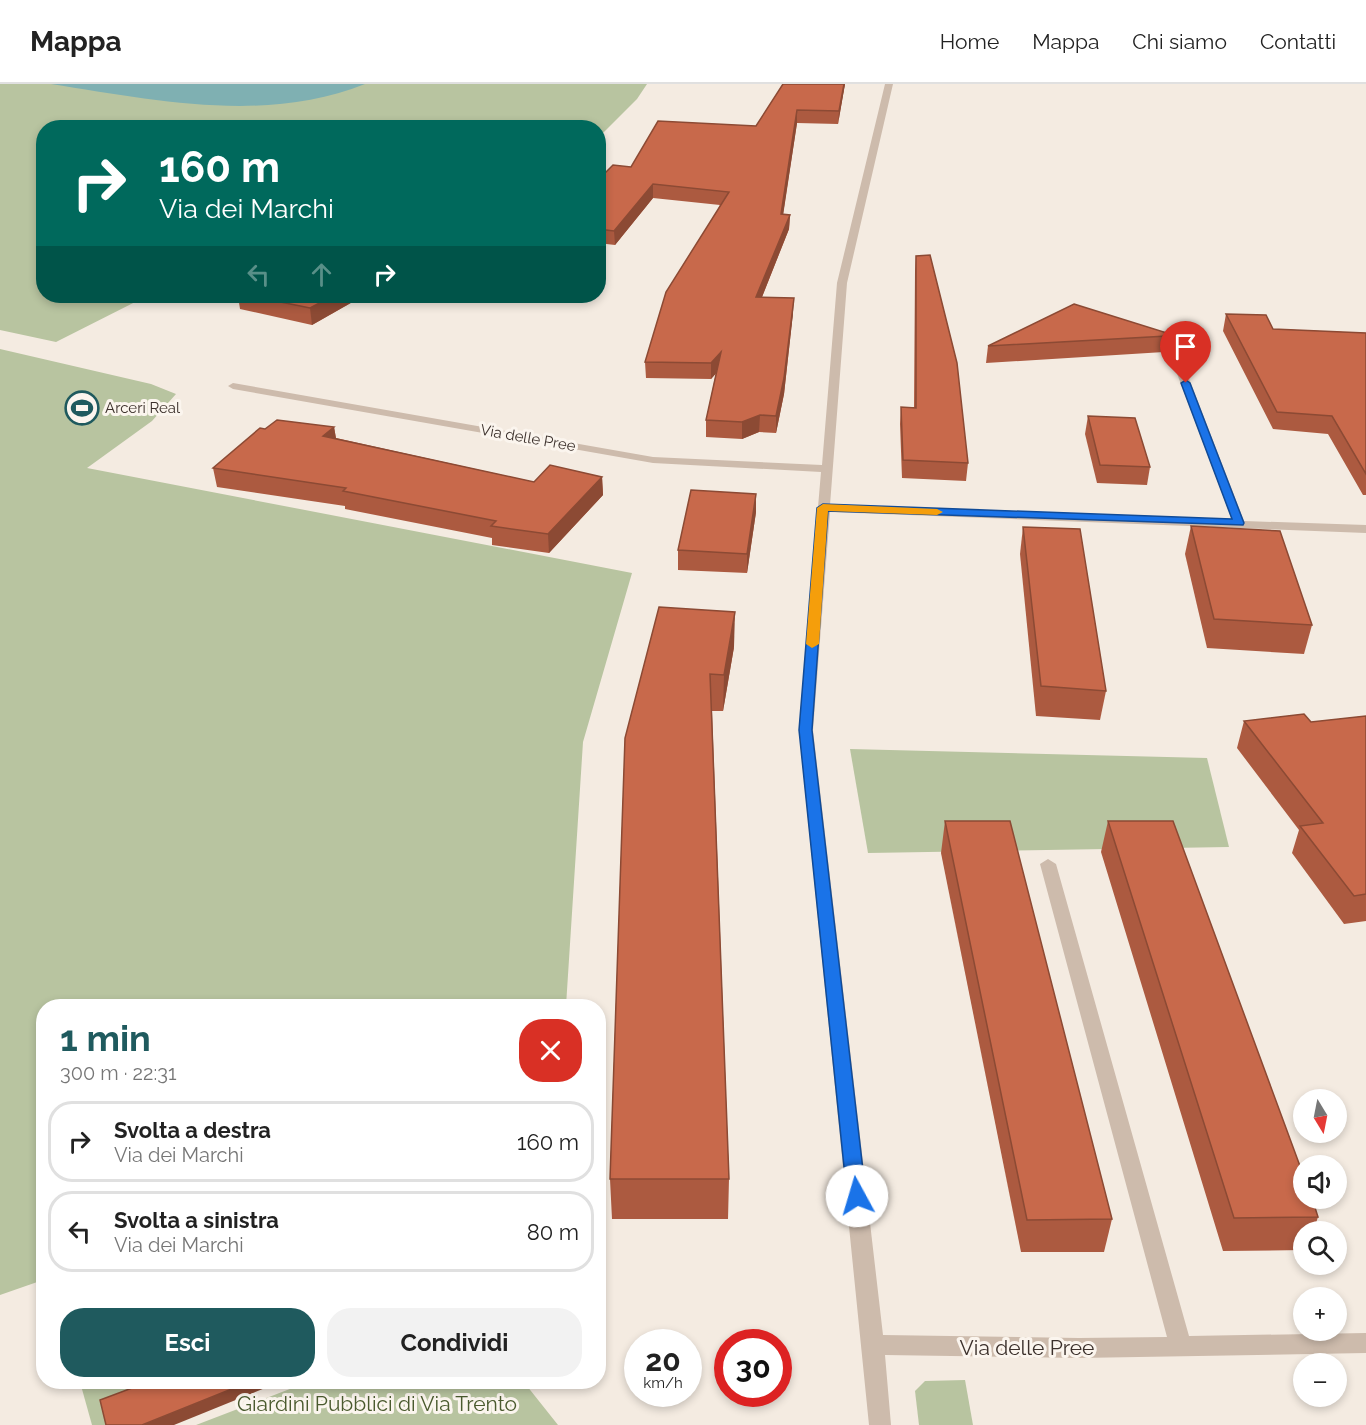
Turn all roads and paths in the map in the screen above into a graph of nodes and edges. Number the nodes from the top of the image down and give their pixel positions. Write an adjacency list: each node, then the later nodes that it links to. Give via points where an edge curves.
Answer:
1 (889, 84): 4 (street, via 842,283)
2 (1178, 363): 6 (street)
3 (233, 386): 4 (street, Via delle Pree, via 653,460)
4 (825, 469): 5 (street)
5 (823, 508): 6 (street); 10 (street, via 806,730)
6 (1239, 523): 7 (street)
7 (1366, 529)
8 (1047, 864): 11 (street)
9 (1366, 1343): 11 (street, Via delle Pree)
10 (873, 1345): 11 (street, Via delle Pree); 12 (street)
11 (1181, 1346)
12 (880, 1425)

